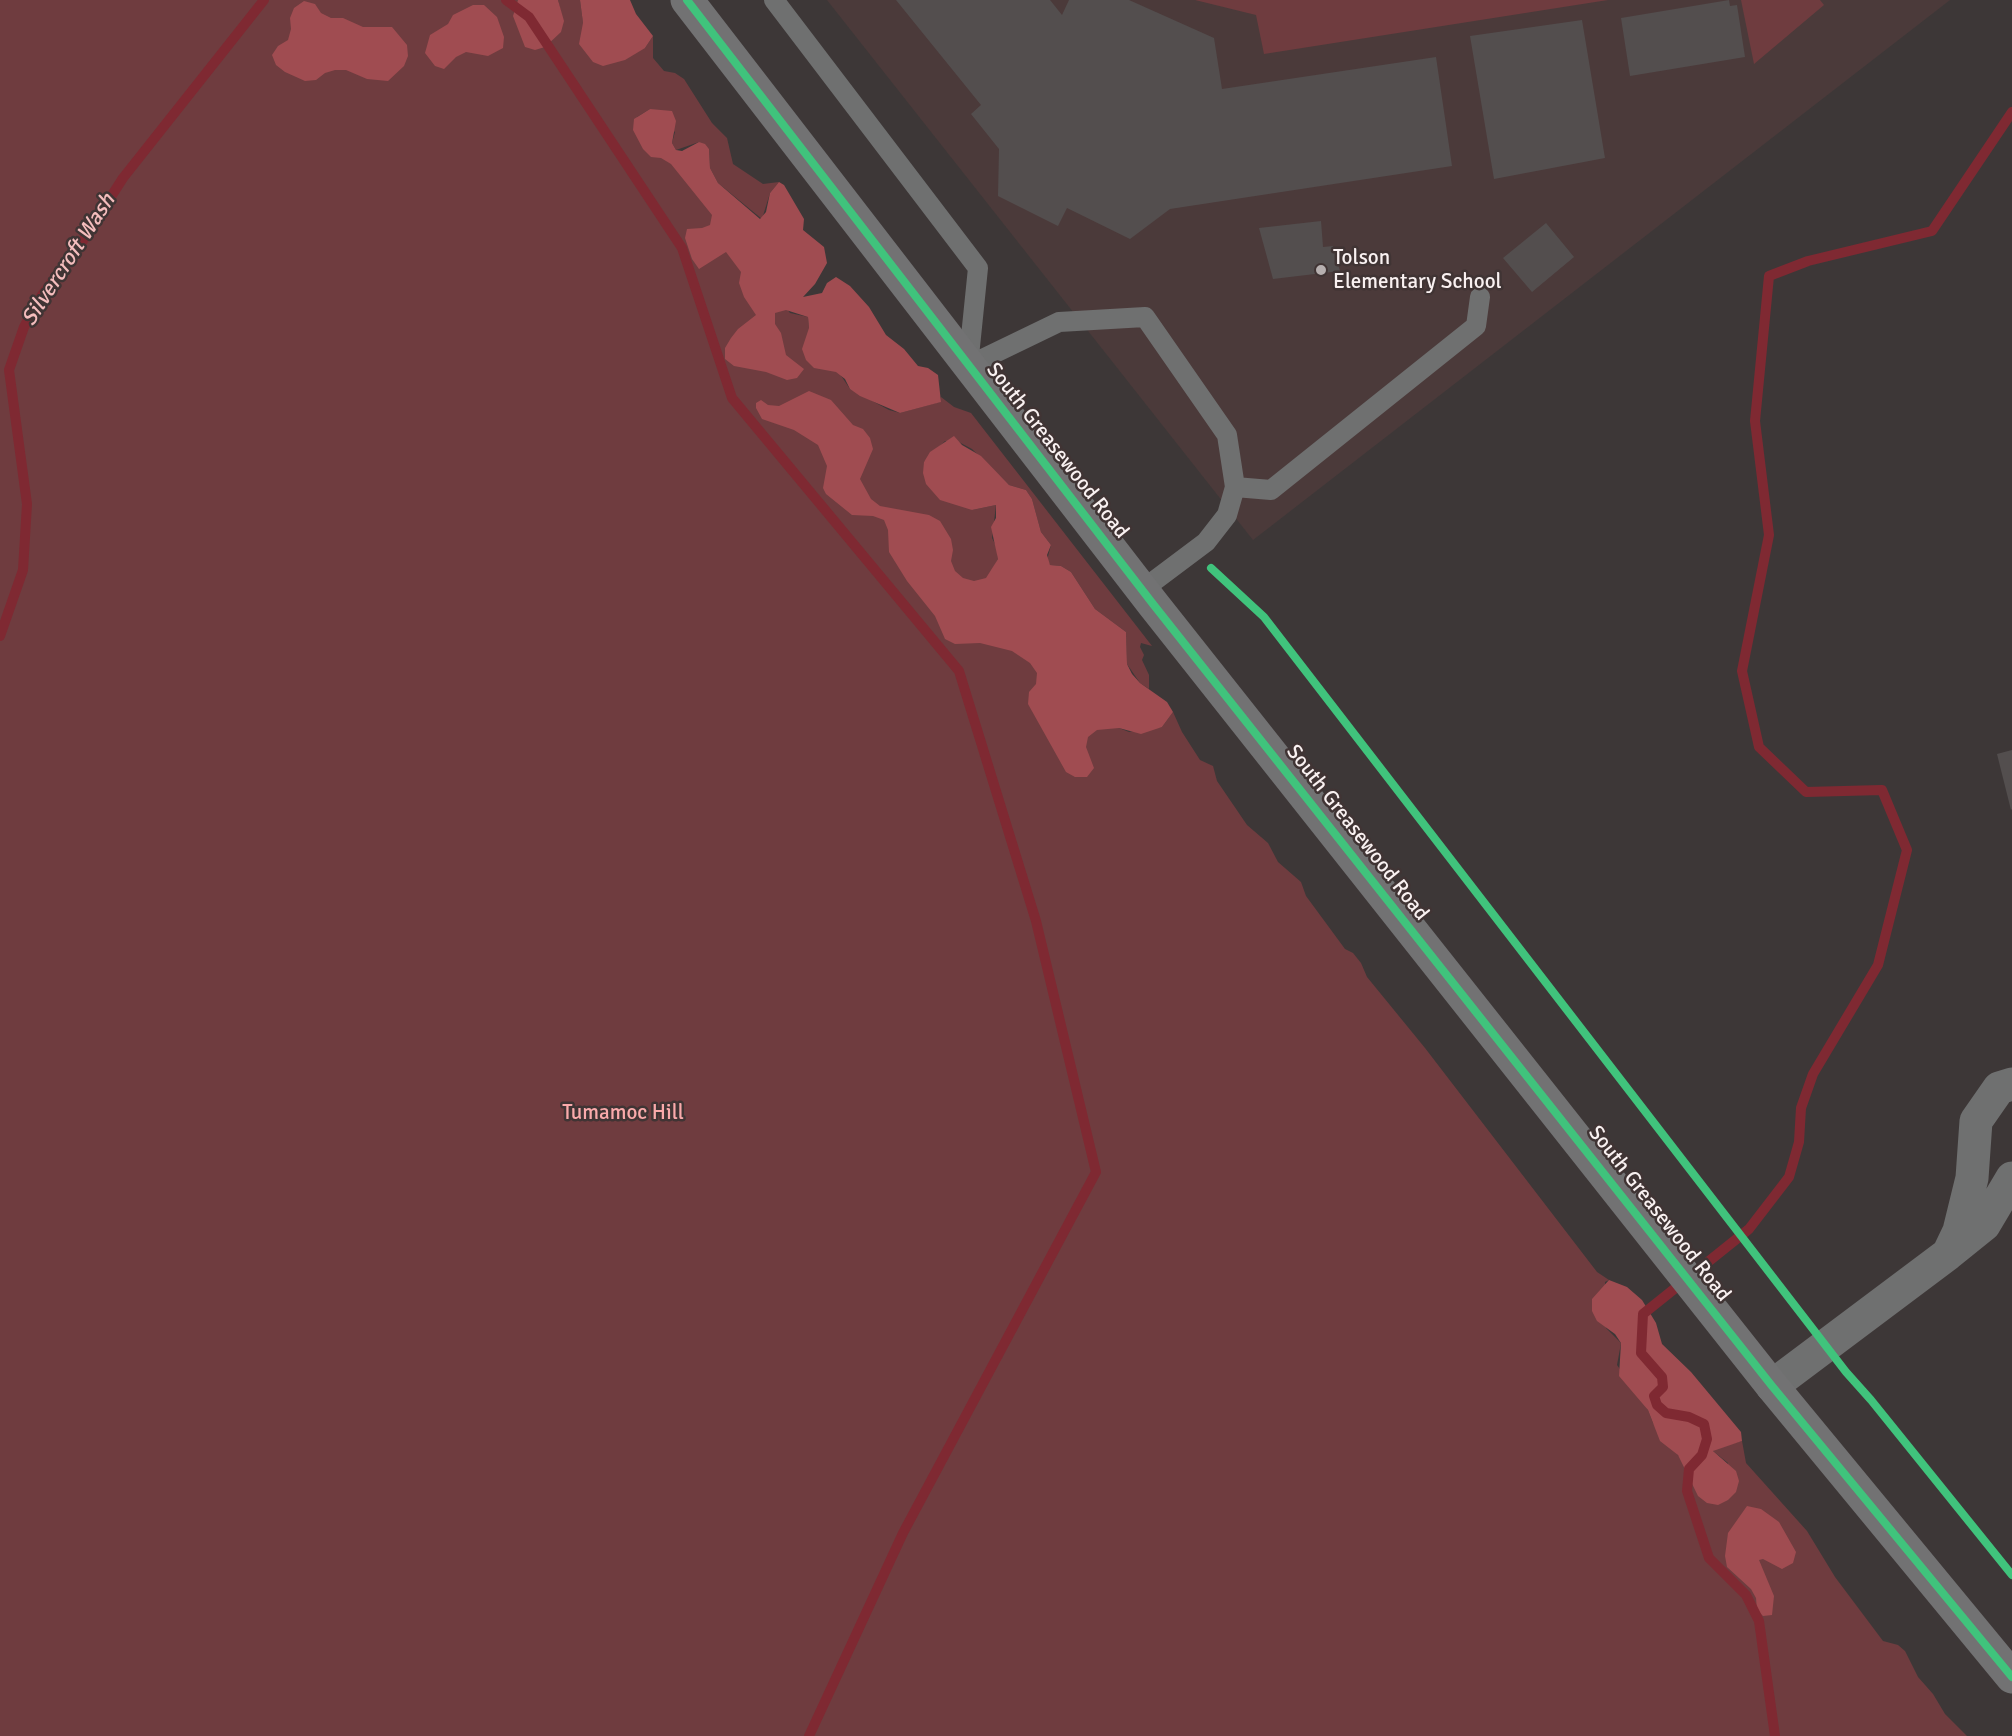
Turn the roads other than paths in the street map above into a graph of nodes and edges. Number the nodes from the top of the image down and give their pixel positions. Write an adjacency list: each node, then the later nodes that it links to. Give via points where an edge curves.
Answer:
1 (687, 0): 4 (main road, South Greasewood Road)
2 (774, 0): 4 (lane, via 978,268)
3 (1480, 297): 5 (lane, via 1476,326 1271,490)
4 (968, 366): 5 (lane, via 1059,322 1145,317 1227,435); 6 (main road, South Greasewood Road)
5 (1236, 486): 6 (lane, via 1227,514 1206,542)
6 (1142, 590): 12 (main road, South Greasewood Road)
7 (2012, 1084): 11 (street, via 1999,1088 1976,1121 1972,1178 1959,1231)
8 (2012, 1178): 10 (street)
9 (2012, 1202): 10 (street)
10 (1984, 1225): 11 (street)
11 (1948, 1254): 12 (street)
12 (1772, 1386): 13 (main road, South Greasewood Road)
13 (2012, 1677)

